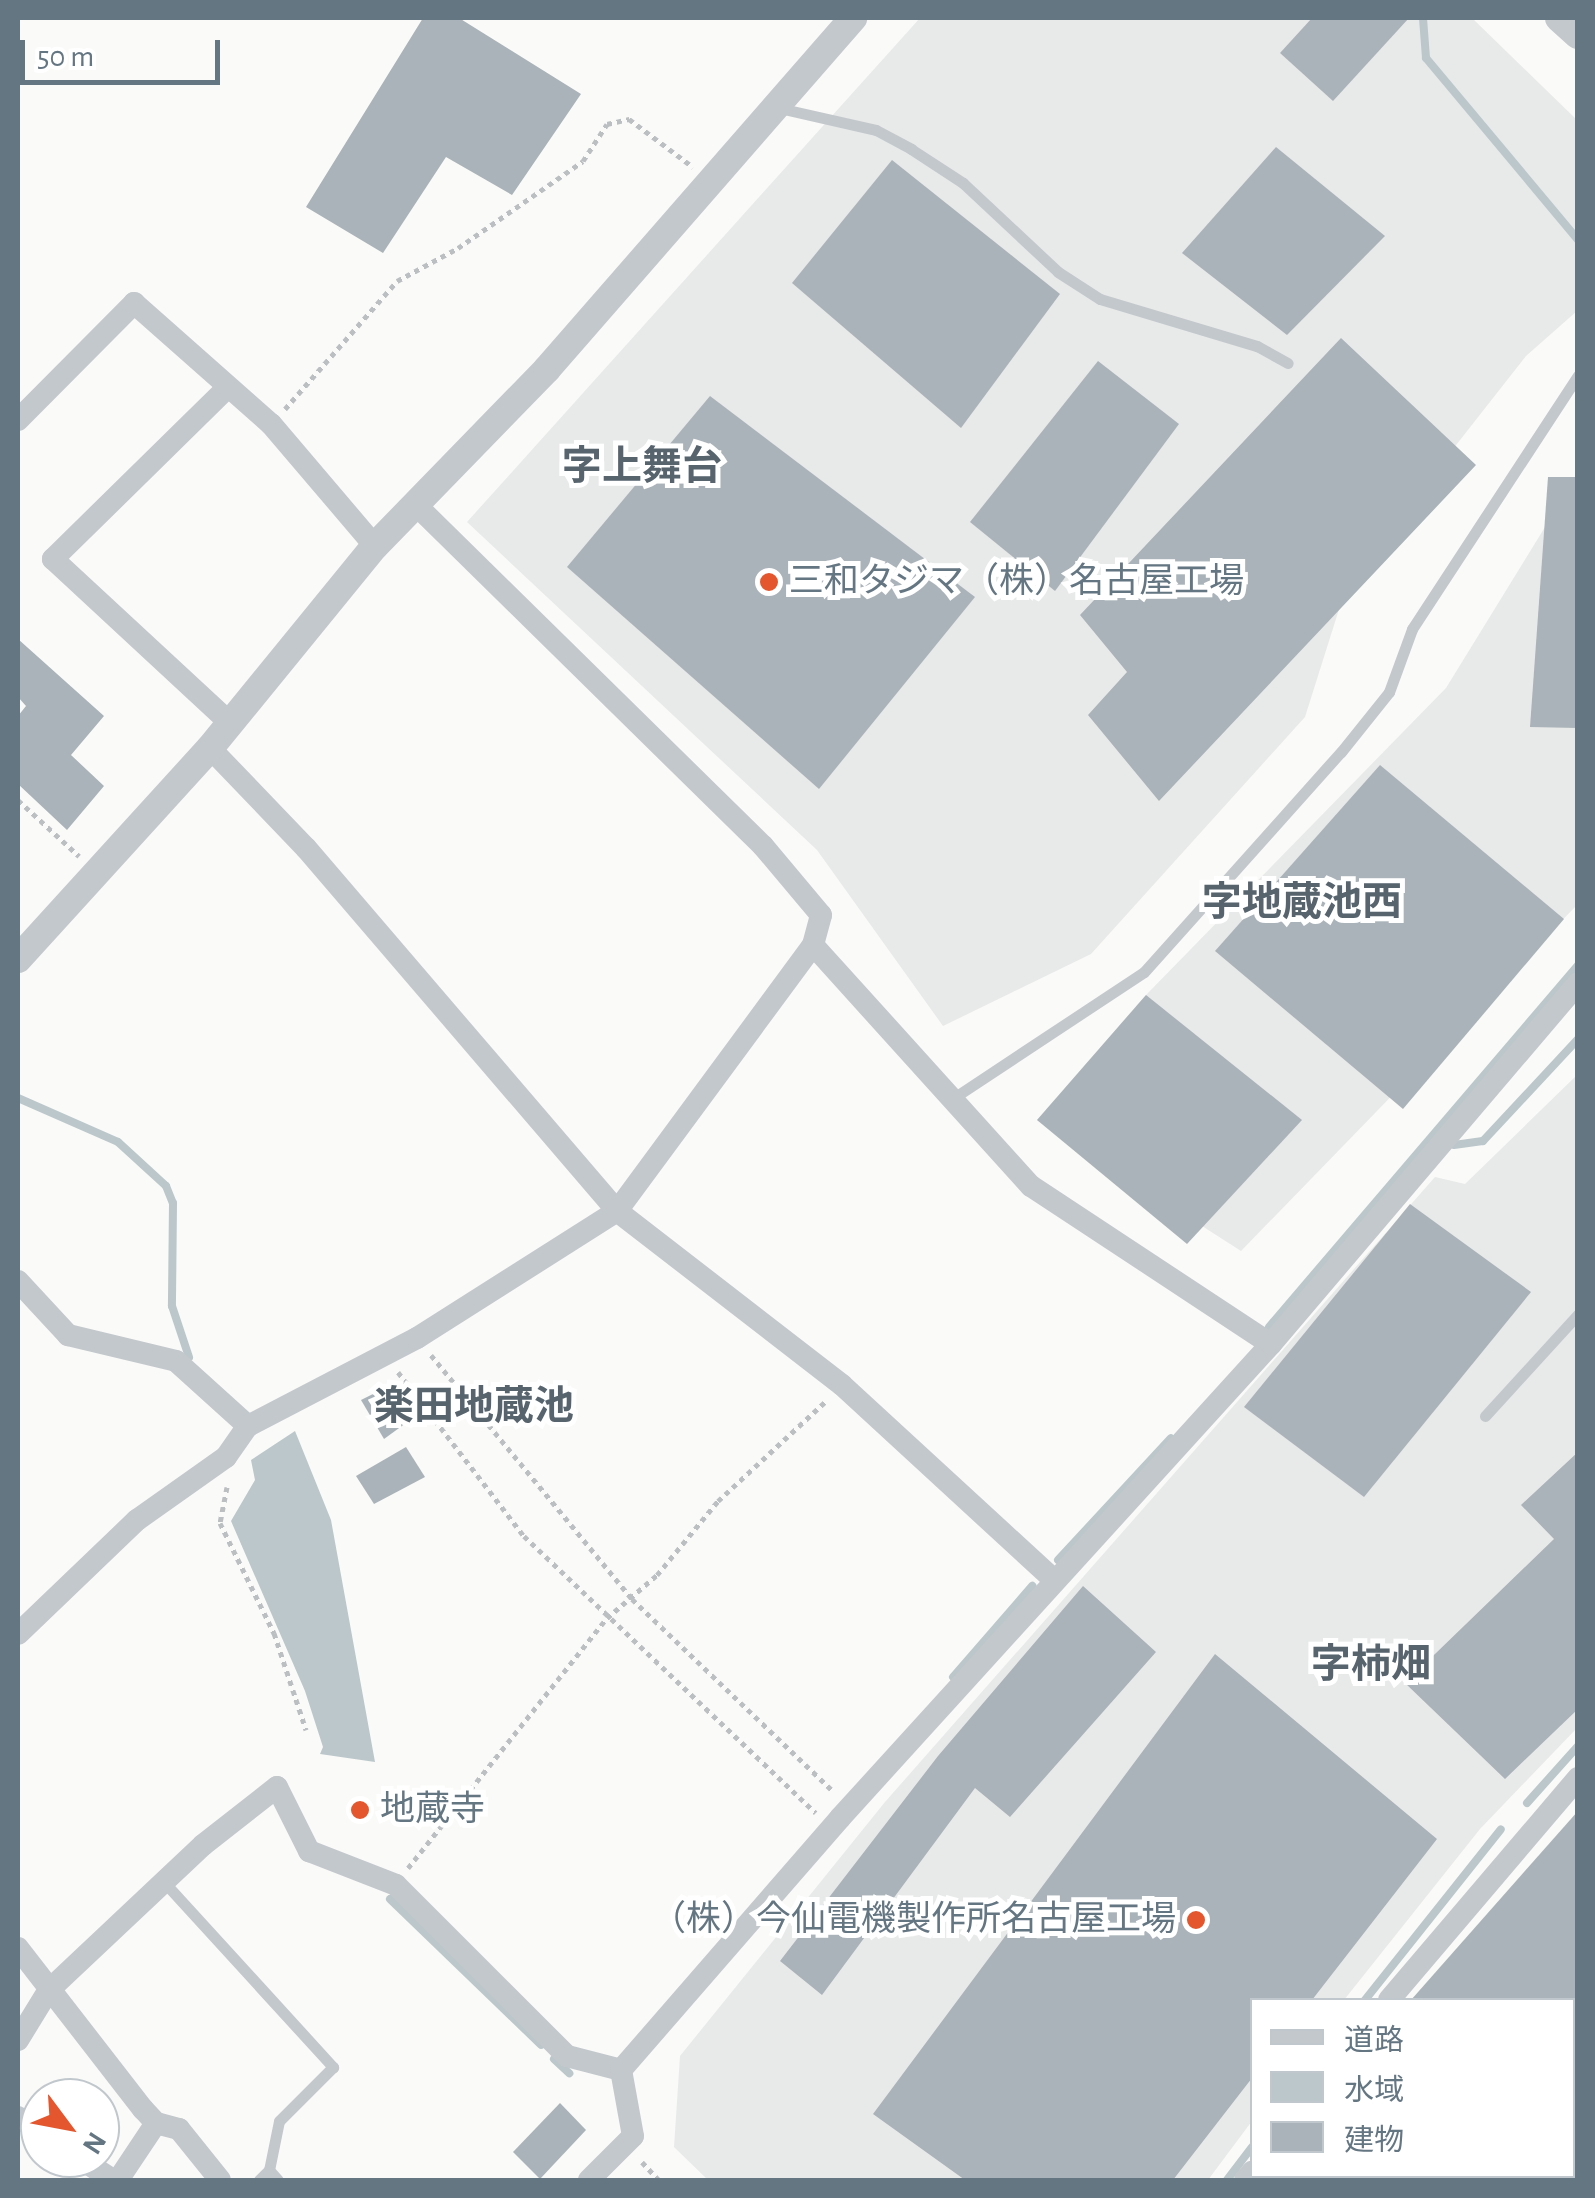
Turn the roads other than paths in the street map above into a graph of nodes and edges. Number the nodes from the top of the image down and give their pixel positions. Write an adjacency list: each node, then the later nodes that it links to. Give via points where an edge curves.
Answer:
1 (853, 18): 4 (street)
2 (1559, 18): 3 (street)
3 (1578, 35)
4 (775, 107): 5 (lane, via 876,130 911,149 963,183 1058,272 1100,299 1257,346); 9 (street, via 547,369)
5 (1288, 363)
6 (1578, 375): 16 (lane, via 1412,629 1389,692 1341,752 1144,972)
7 (226, 388): 8 (street, via 134,302); 10 (street, via 271,424); 11 (street, via 53,559)
8 (18, 420)
9 (415, 504): 10 (street); 13 (street, via 763,846 821,915)
10 (375, 546): 11 (street)
11 (229, 722): 12 (street)
12 (210, 748): 14 (street); 17 (street, via 306,848)
13 (813, 945): 16 (street); 17 (street)
14 (18, 959)
15 (1578, 983): 20 (street)
16 (952, 1099): 20 (street, via 1031,1186 1067,1214)
17 (617, 1211): 22 (street, via 418,1338); 23 (street, via 842,1385)
18 (20, 1292): 22 (street, via 68,1335 176,1362)
19 (1578, 1314): 21 (lane)
20 (1271, 1344): 23 (street)
21 (1485, 1416)
22 (248, 1426): 24 (street, via 226,1457 137,1520)
23 (1054, 1580): 31 (street)
24 (18, 1634)
25 (1578, 1778): 29 (street)
26 (164, 1882): 28 (street); 31 (street, via 277,1787 308,1851 396,1886 567,2056); 33 (lane, via 333,2066 283,2113)
27 (18, 1948): 28 (street)
28 (48, 1992): 30 (street); 32 (street)
29 (1391, 1998)
30 (18, 2040)
31 (621, 2070): 37 (street, via 633,2136)
32 (156, 2124): 34 (street); 35 (street, via 179,2129)
33 (274, 2175): 36 (lane)
34 (115, 2180)
35 (220, 2180)
36 (258, 2180)
37 (589, 2180)

